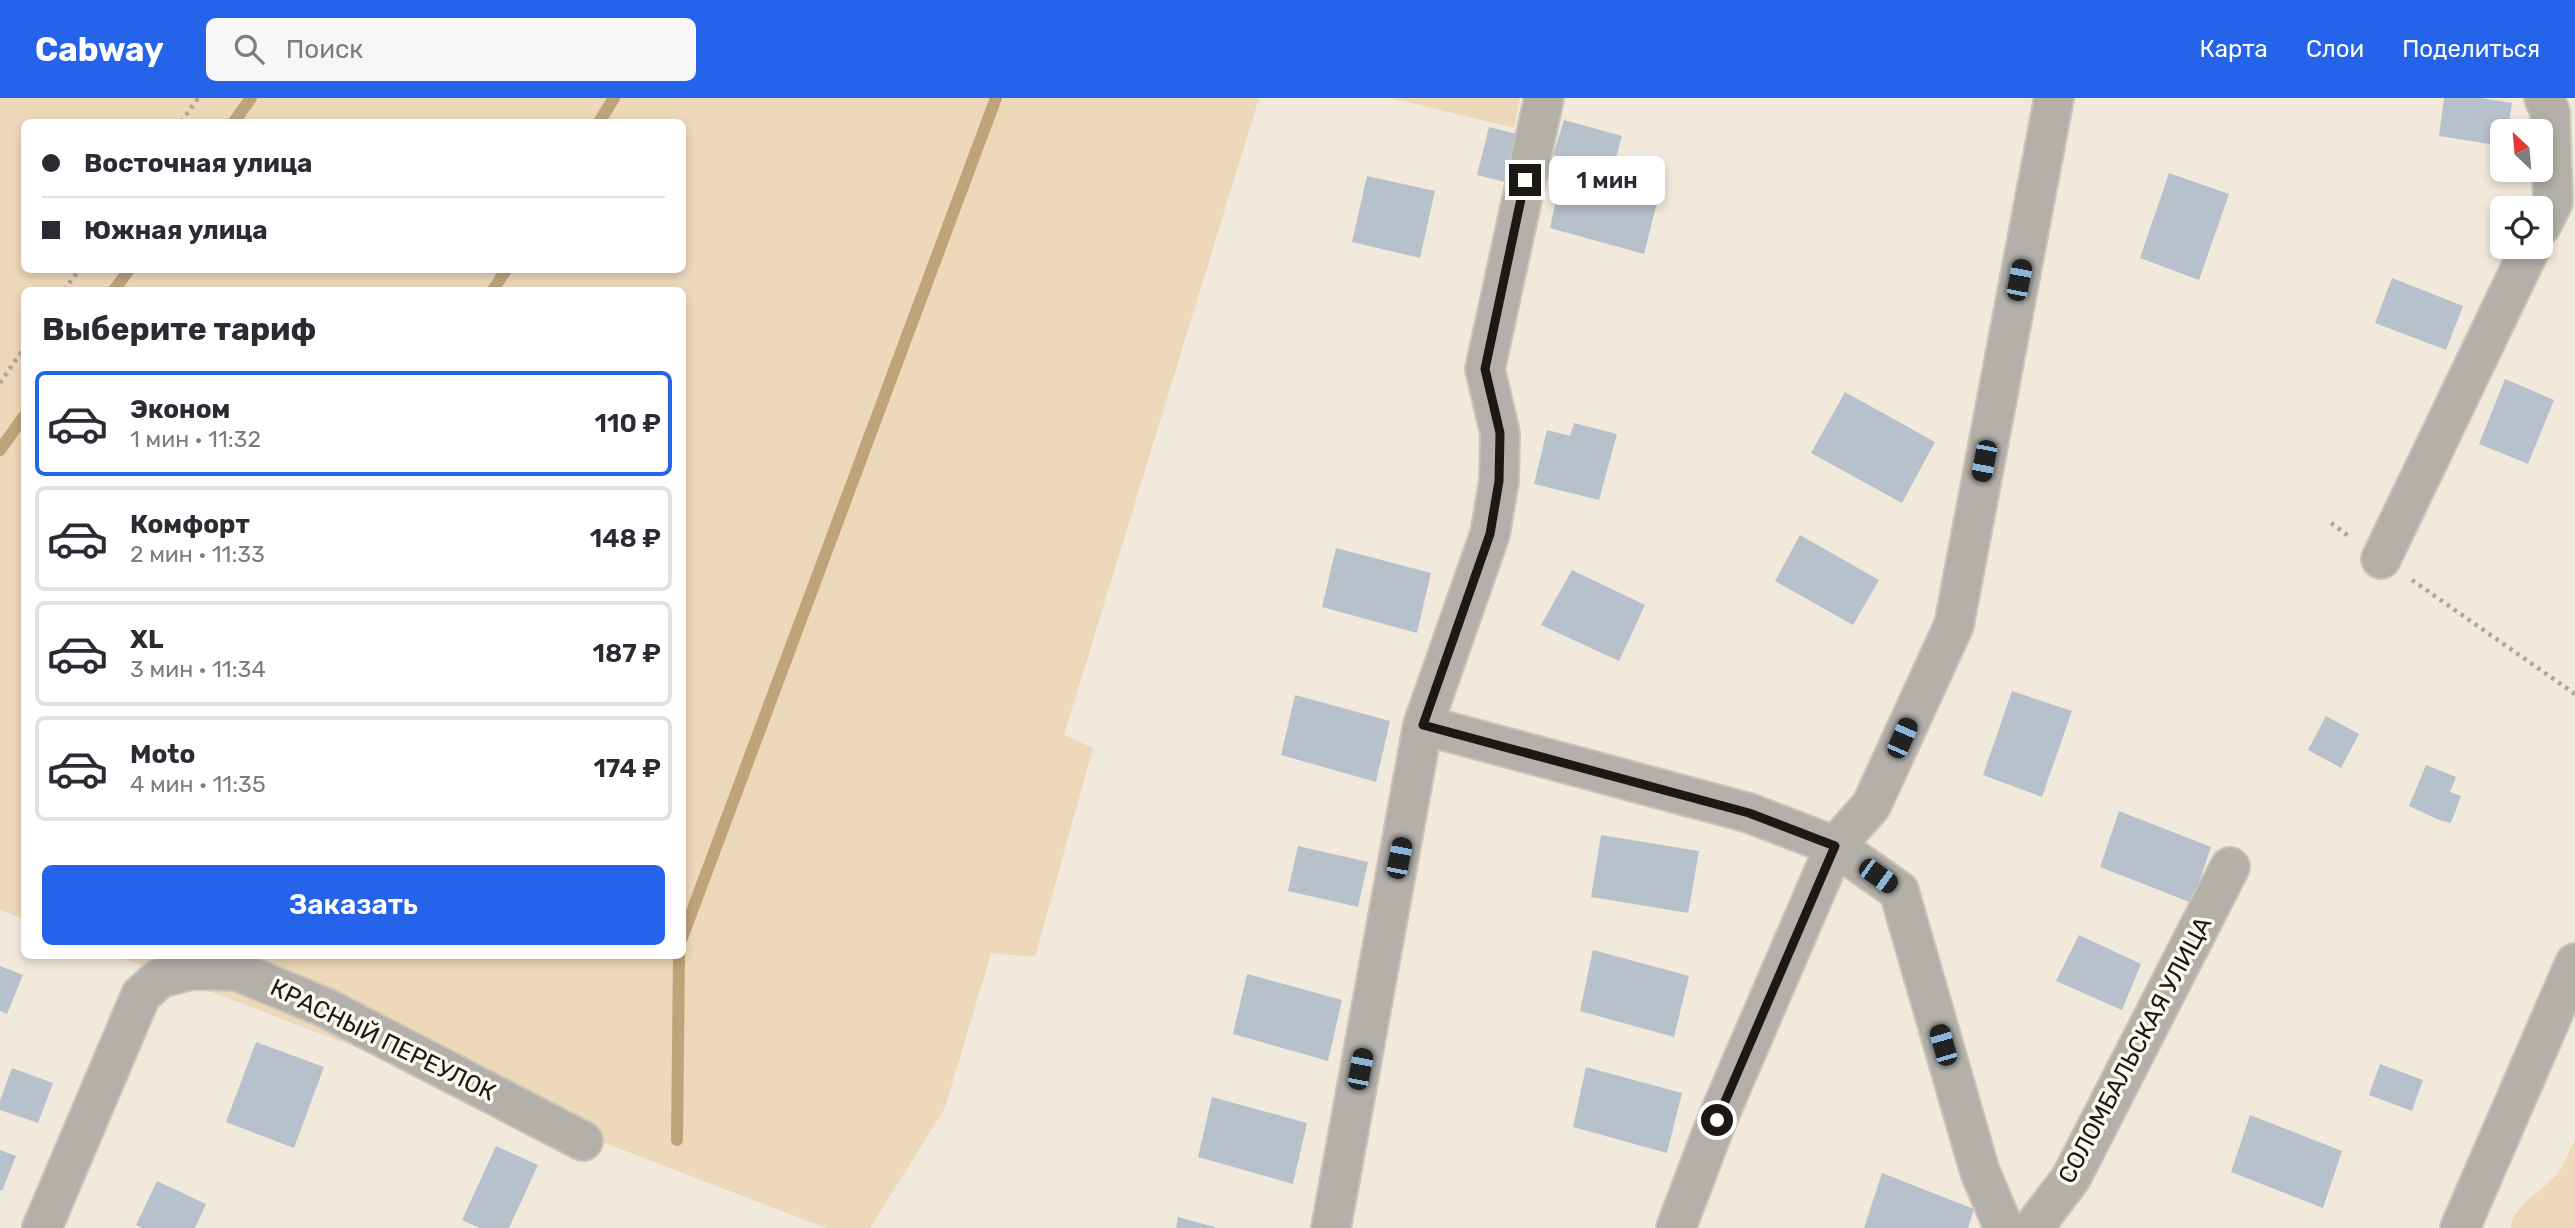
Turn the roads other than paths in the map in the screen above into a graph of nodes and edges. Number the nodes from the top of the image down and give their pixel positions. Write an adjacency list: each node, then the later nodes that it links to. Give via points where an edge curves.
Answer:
1 (1544, 98): 7 (street, via 1485,369 1500,433 1499,481 1490,534)
2 (2054, 98): 8 (street, via 1954,625 1871,806)
3 (2544, 98): 4 (street, via 2550,112)
4 (2553, 196)
5 (2525, 259): 6 (street)
6 (2381, 559)
7 (1423, 725): 8 (street, via 1749,813); 13 (street)
8 (1835, 846): 14 (street, via 1717,1120); 15 (street, via 1899,891 1980,1172)
9 (2230, 867): 16 (street, СОЛОМБАЛЬСКАЯ УЛИЦА, via 2071,1178)
10 (2575, 963): 17 (street)
11 (583, 1141): 12 (street, КРАСНЫЙ ПЕРЕУЛОК, via 326,1008 237,971 192,970 160,978 141,995)
12 (42, 1228)
13 (1331, 1228)
14 (1676, 1228)
15 (2004, 1228)
16 (2032, 1228)
17 (2460, 1228)

